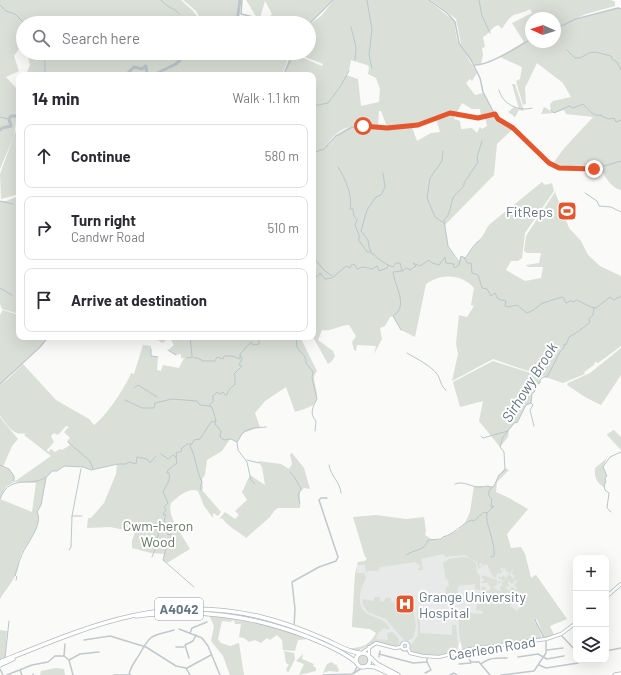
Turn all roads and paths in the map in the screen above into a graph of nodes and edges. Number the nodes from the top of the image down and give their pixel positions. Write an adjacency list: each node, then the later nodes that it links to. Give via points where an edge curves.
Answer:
1 (242, 0): 5 (street, via 241,14)
2 (333, 0): 6 (street)
3 (429, 0): 11 (street, via 454,19 459,43)
4 (621, 9): 7 (street, via 589,15)
5 (249, 16)
6 (316, 17)
7 (561, 27)
8 (525, 42): 11 (street, via 498,57)
9 (289, 60): 12 (street)
10 (291, 60): 13 (street)
11 (474, 65): 14 (street, via 483,92)
12 (285, 72)
13 (285, 72)
14 (495, 114): 15 (street, via 478,118 450,113 418,125 387,128 352,127 336,136 324,149); 16 (street, via 546,160 559,168 594,169)
15 (316, 152)
16 (621, 161)
17 (46, 340): 18 (street)
18 (0, 384)
19 (326, 498): 27 (street, via 320,500 338,557 336,561 292,582 296,609)
20 (621, 584): 21 (main road)
21 (609, 594)
22 (535, 620): 33 (street)
23 (207, 622): 24 (street)
24 (204, 624): 26 (street); 30 (street, via 192,628)
25 (573, 625): 31 (main road, Caerleon Road)
26 (206, 626)
27 (294, 627): 49 (highway, A4042, via 350,652); 62 (highway, A4042, via 232,612 161,610 100,623)
28 (179, 629): 30 (street)
29 (174, 630): 36 (street, via 154,635)
30 (190, 633): 32 (street)
31 (561, 634): 33 (main road, Caerleon Road); 43 (street)
32 (196, 635): 39 (street, via 193,641); 50 (street, via 205,641)
33 (545, 639): 45 (street); 47 (main road, Caerleon Road)
34 (84, 640): 36 (street, via 110,636)
35 (65, 644): 51 (street)
36 (143, 646): 70 (street, via 176,666); 83 (street, via 130,668)
37 (370, 646): 40 (main road, via 376,643 394,648); 49 (main road); 52 (main road)
38 (176, 647): 39 (street)
39 (184, 647): 58 (street)
40 (401, 647): 41 (main road); 41 (main road, via 406,642)
41 (408, 648): 55 (main road, Caerleon Road, via 413,654)
42 (563, 648): 45 (street)
43 (573, 648)
44 (621, 648): 46 (street)
45 (547, 650): 57 (street)
46 (609, 650)
47 (464, 651): 55 (main road, Caerleon Road); 63 (street)
48 (99, 652): 60 (street, via 80,654)
49 (361, 653): 52 (highway); 65 (highway, via 356,658)
50 (211, 655): 70 (street); 85 (street)
51 (64, 656): 60 (street); 72 (street, via 55,656 48,662)
52 (369, 656): 69 (highway, via 370,663); 88 (highway, via 377,664)
53 (564, 656): 57 (street)
54 (378, 657): 61 (street, via 380,653 413,663)
55 (427, 657): 61 (street)
56 (518, 657): 57 (street, via 538,654)
57 (544, 657): 68 (street)
58 (189, 658)
59 (508, 658): 67 (street, via 491,658)
60 (69, 660): 80 (street)
61 (427, 662): 74 (street, via 430,670)
62 (0, 663): 65 (highway, A4042, via 118,620 180,612 226,614 261,621 345,653)
63 (472, 663): 66 (street); 67 (street)
64 (578, 663): 68 (street, via 546,668)
65 (357, 664): 69 (highway); 73 (street)
66 (459, 664)
67 (481, 664): 75 (street)
68 (538, 665): 92 (street, via 533,672)
69 (365, 667): 73 (street); 87 (highway, via 375,667)
70 (186, 668): 84 (street)
71 (0, 669): 77 (street)
72 (20, 670): 78 (street); 79 (street)
73 (354, 673): 86 (street)
74 (425, 674)
75 (489, 674): 91 (street)
76 (621, 674): 93 (highway)
77 (3, 675)
78 (7, 675)
79 (22, 675)
80 (74, 675)
81 (114, 675): 82 (street)
82 (120, 675): 83 (street)
83 (130, 675)
84 (190, 675)
85 (220, 675)
86 (323, 675)
87 (392, 675)
88 (398, 675)
89 (450, 675): 90 (street)
90 (456, 675)
91 (485, 675)
92 (501, 675)
93 (615, 675)

